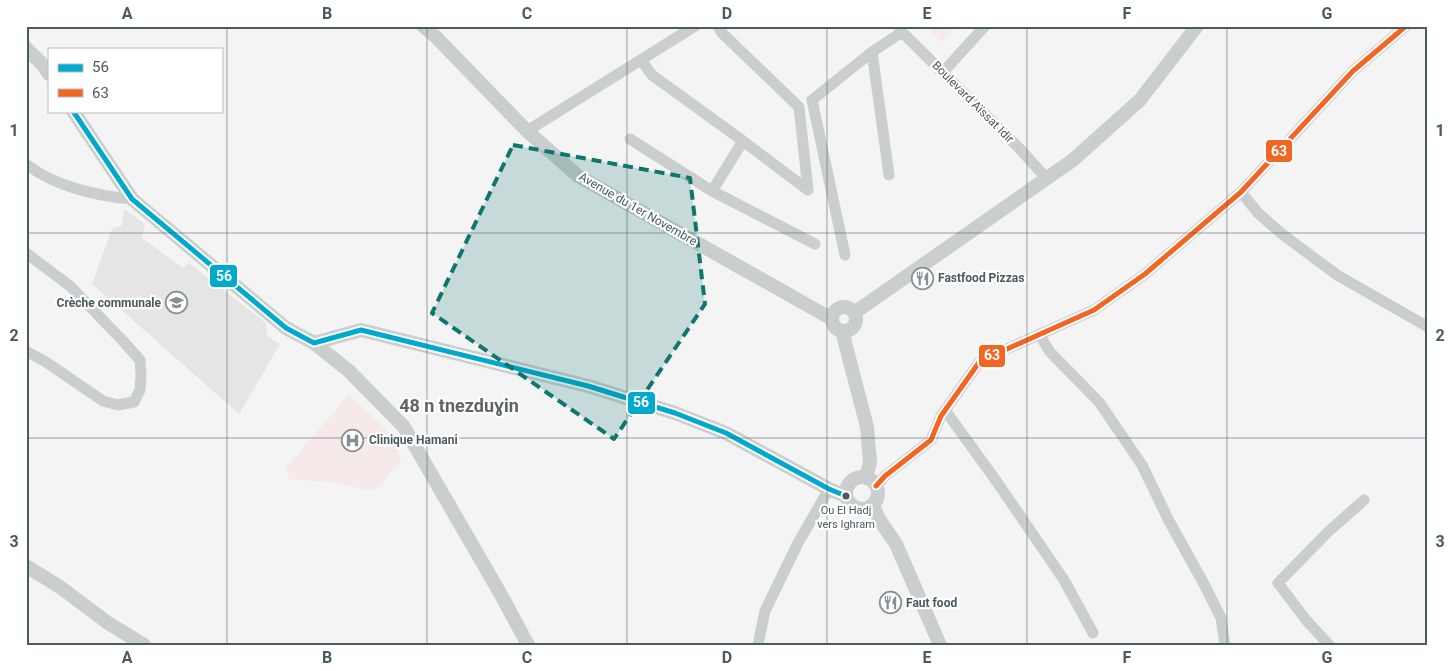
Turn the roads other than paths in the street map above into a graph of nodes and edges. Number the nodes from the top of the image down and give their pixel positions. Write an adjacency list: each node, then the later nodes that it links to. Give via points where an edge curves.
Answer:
1 (423, 26): 14 (street, Avenue du 1er Novembre)
2 (718, 26): 16 (street, via 799,107 808,190)
3 (985, 26): 12 (street)
4 (1197, 26): 19 (street, via 1140,100)
5 (1406, 26): 21 (street, via 1353,71)
6 (689, 28): 10 (street)
7 (901, 29): 9 (street); 12 (street, Boulevard Aïssat Idir)
8 (26, 48): 11 (street)
9 (872, 52): 18 (street); 25 (street, via 812,100)
10 (641, 60): 14 (street); 16 (street, via 652,76)
11 (48, 72)
12 (943, 72): 19 (street, Boulevard Aïssat Idir)
13 (74, 112): 22 (street)
14 (528, 131): 27 (street, Avenue du 1er Novembre, via 578,176)
15 (630, 139): 20 (street)
16 (743, 141): 20 (street)
17 (26, 164): 22 (street, via 69,187)
18 (889, 175)
19 (1047, 179): 26 (street)
20 (712, 191): 23 (street)
21 (1241, 192): 28 (street, via 1258,213 1282,234 1337,275); 30 (street, via 1145,274 1094,310)
22 (132, 199): 31 (street, via 286,328)
23 (815, 244)
24 (26, 253): 32 (street, via 70,286 140,360 140,390 134,402 118,405 102,401)
25 (845, 255)
26 (854, 313): 27 (street, via 842,307); 29 (street, via 854,325 850,330)
27 (832, 319): 29 (street, via 834,327)
28 (1428, 327)
29 (842, 331): 34 (street, via 867,427)
30 (1039, 334): 33 (street, via 980,361); 45 (street, via 1050,352 1099,402 1142,465 1221,618)
31 (314, 343): 35 (street, via 361,330 588,386 726,433); 42 (street, via 349,371 404,427)
32 (26, 351)
33 (945, 410): 34 (street, via 931,440 885,476); 40 (street, via 1064,580)
34 (871, 482): 36 (street, via 858,478 850,482); 38 (street, via 877,496)
35 (829, 488): 36 (street); 43 (street, via 765,611)
36 (846, 496): 38 (street, via 859,509)
37 (1364, 500): 46 (street, via 1278,583)
38 (873, 505): 44 (street, via 896,544)
39 (26, 566): 41 (street)
40 (1093, 633)
41 (144, 645)
42 (528, 645)
43 (758, 645)
44 (940, 645)
45 (1225, 645)
46 (1329, 645)

